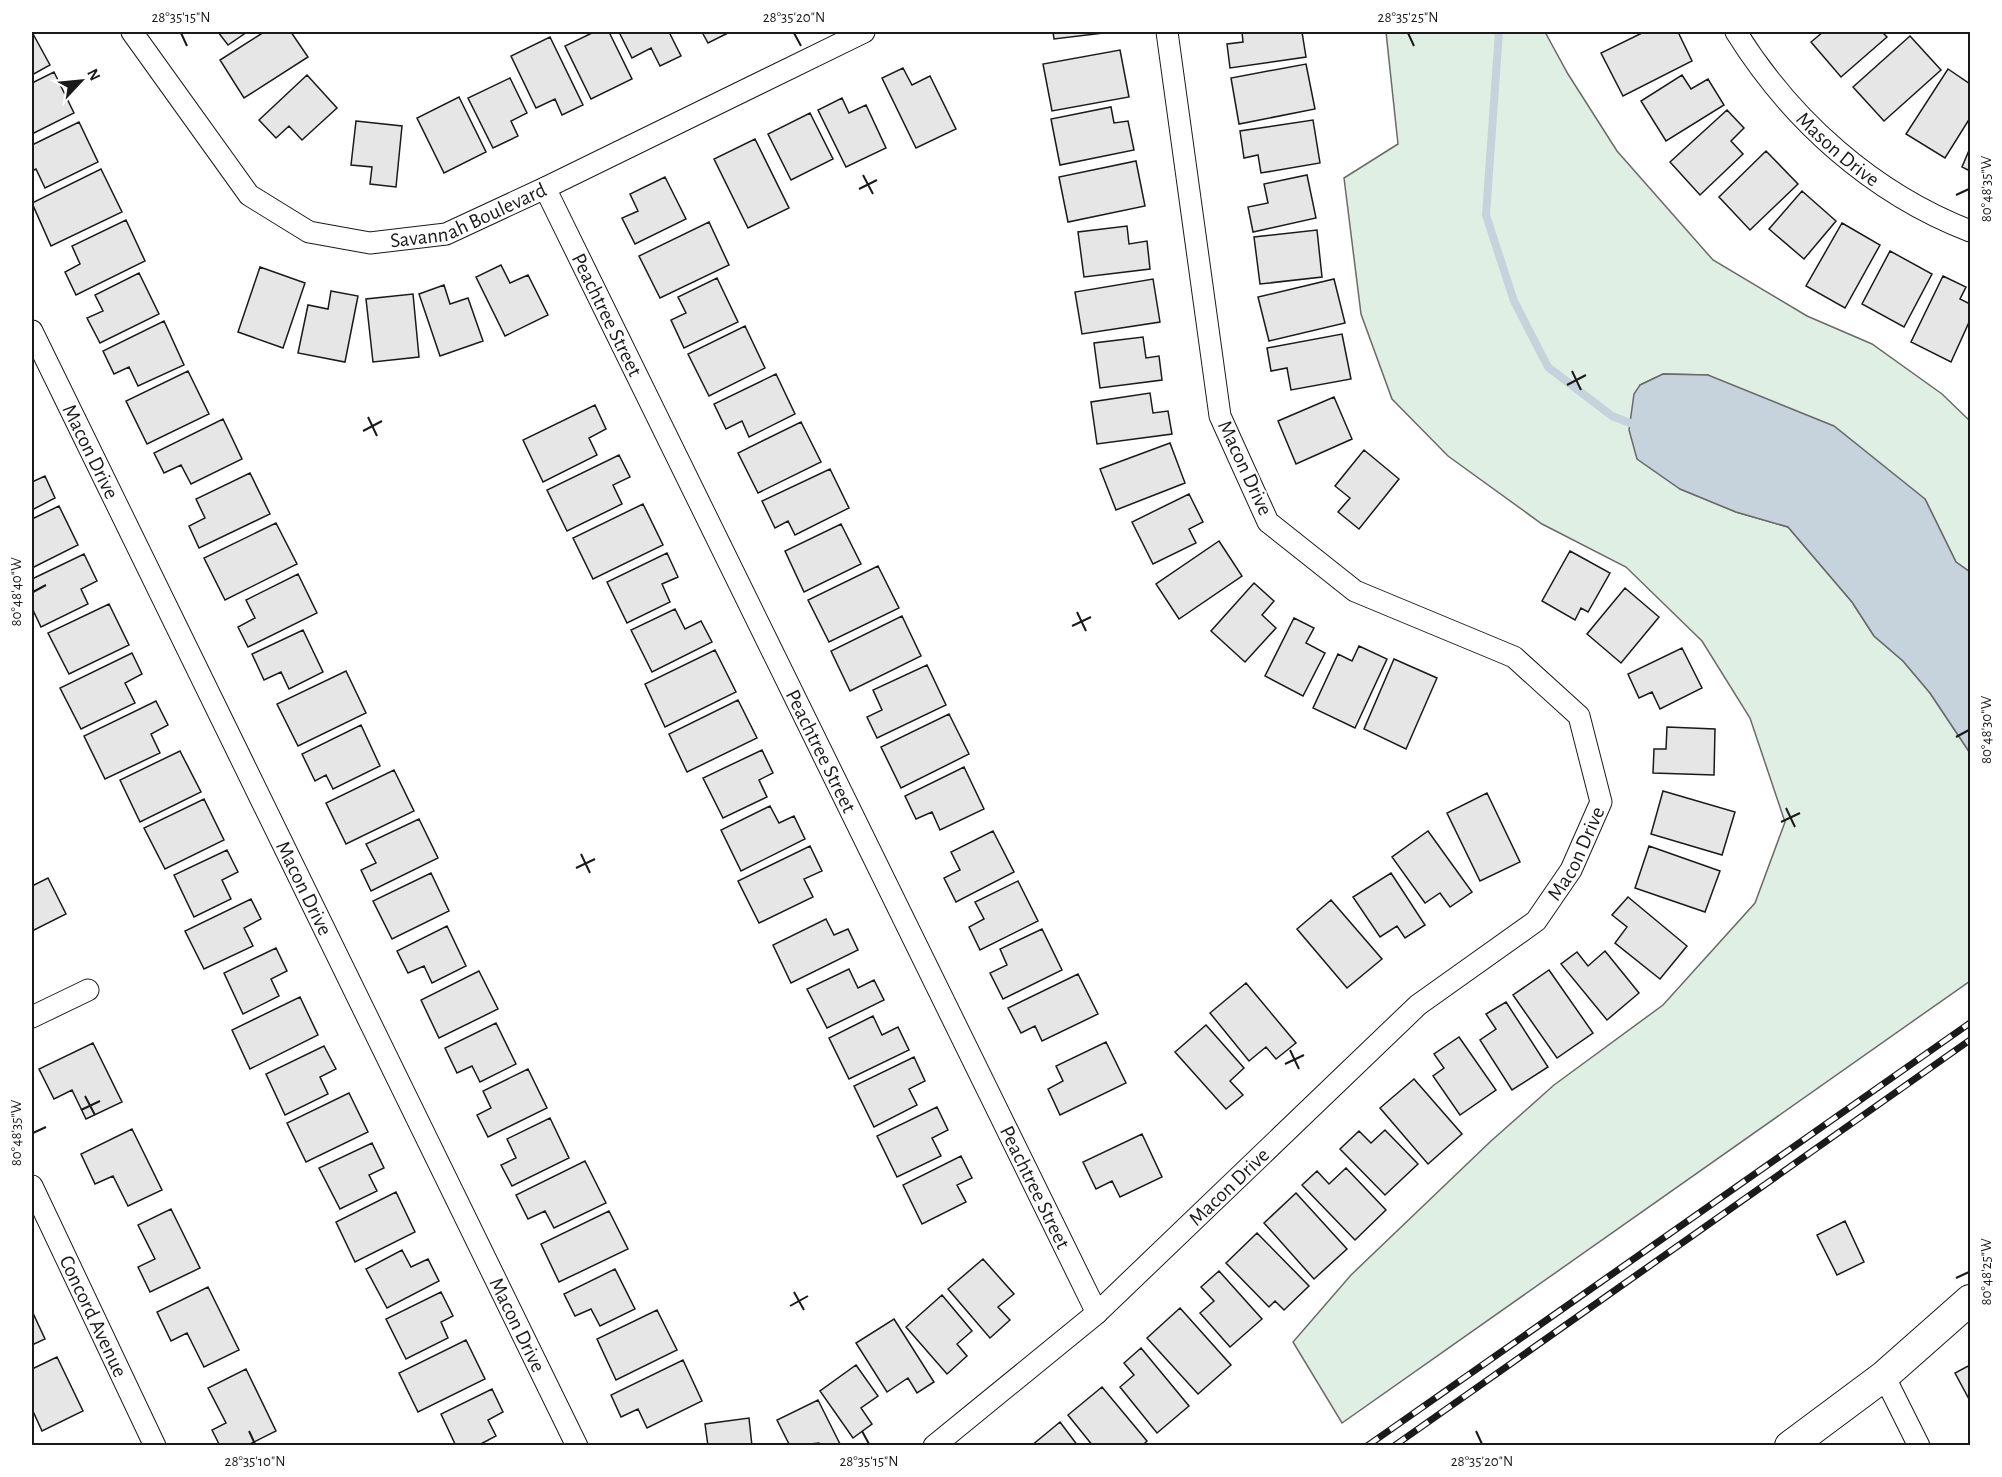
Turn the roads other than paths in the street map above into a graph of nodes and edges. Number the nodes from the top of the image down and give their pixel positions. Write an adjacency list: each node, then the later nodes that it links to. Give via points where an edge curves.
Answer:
1 (132, 32): 5 (street, Savannah Boulevard, via 249,195 309,232 370,243 446,234)
2 (864, 32): 5 (street, Savannah Boulevard)
3 (1167, 32): 12 (street, Macon Drive, via 1220,416 1268,522 1355,591 1514,657 1579,716 1601,802 1571,870 1536,921 1418,1005)
4 (1736, 32): 6 (street, Mason Drive, via 1782,96 1843,157 1922,208)
5 (545, 188): 12 (street, Peachtree Street)
6 (1971, 231)
7 (32, 331): 15 (street, Macon Drive)
8 (88, 990): 9 (street)
9 (32, 1017)
10 (32, 1186): 14 (street, Concord Avenue)
11 (1971, 1300): 13 (street)
12 (1097, 1313): 16 (street, Macon Drive)
13 (1884, 1376): 17 (street); 18 (street)
14 (156, 1446)
15 (577, 1446)
16 (934, 1446)
17 (1790, 1446)
18 (1918, 1446)

